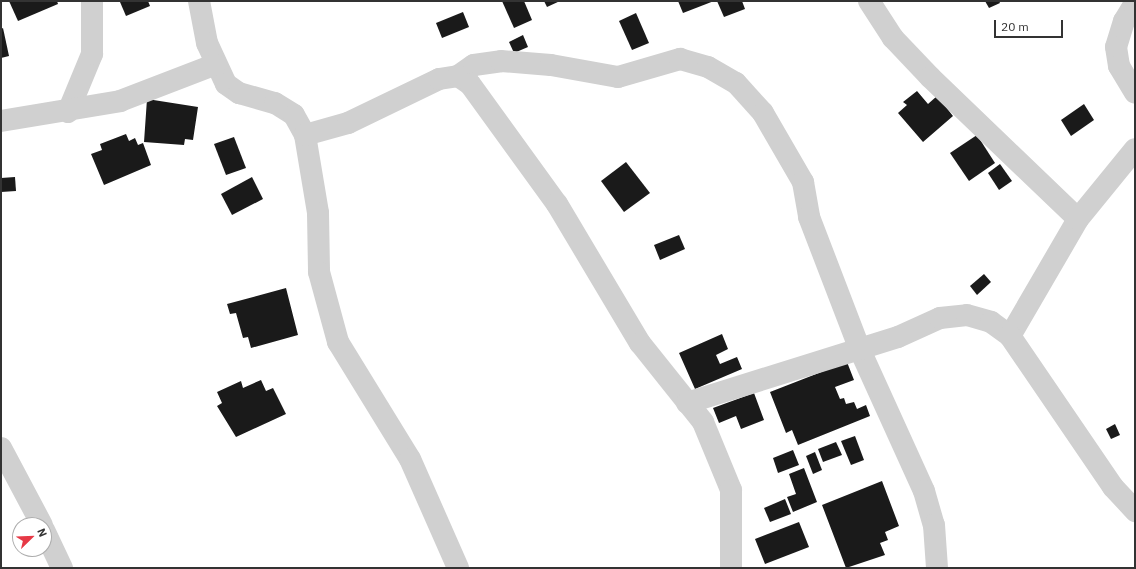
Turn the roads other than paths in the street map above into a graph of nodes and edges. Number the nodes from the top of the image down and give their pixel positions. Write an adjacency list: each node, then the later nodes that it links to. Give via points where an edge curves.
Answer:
1 (92, 1): 8 (street, via 92,54)
2 (199, 1): 5 (street)
3 (869, 1): 12 (street, via 893,38 930,77)
4 (1135, 3): 7 (street, via 1124,21 1116,47 1119,66)
5 (214, 65): 8 (street, via 120,101); 10 (street, via 226,84 239,93 275,103 294,115)
6 (458, 76): 10 (street, via 439,79 348,123); 14 (street, via 474,64 501,61 551,65 585,74 618,77 680,59 708,66 736,83 763,113 803,182 809,217); 15 (street, via 470,84 557,204 616,306)
7 (1135, 93)
8 (68, 112): 9 (street)
9 (1, 121)
10 (305, 135): 21 (street, via 318,213 319,272 338,342 410,459)
11 (1135, 149): 12 (street)
12 (1078, 219): 13 (street)
13 (1010, 336): 14 (street, via 990,322 960,316 940,318); 17 (street, via 1113,487)
14 (860, 350): 15 (street); 23 (street, via 924,491 934,525)
15 (687, 403): 22 (street, via 703,422 731,490)
16 (1, 448): 18 (street)
17 (1135, 511)
18 (38, 517)
19 (52, 547): 20 (street)
20 (62, 568)
21 (458, 568)
22 (731, 568)
23 (937, 568)

